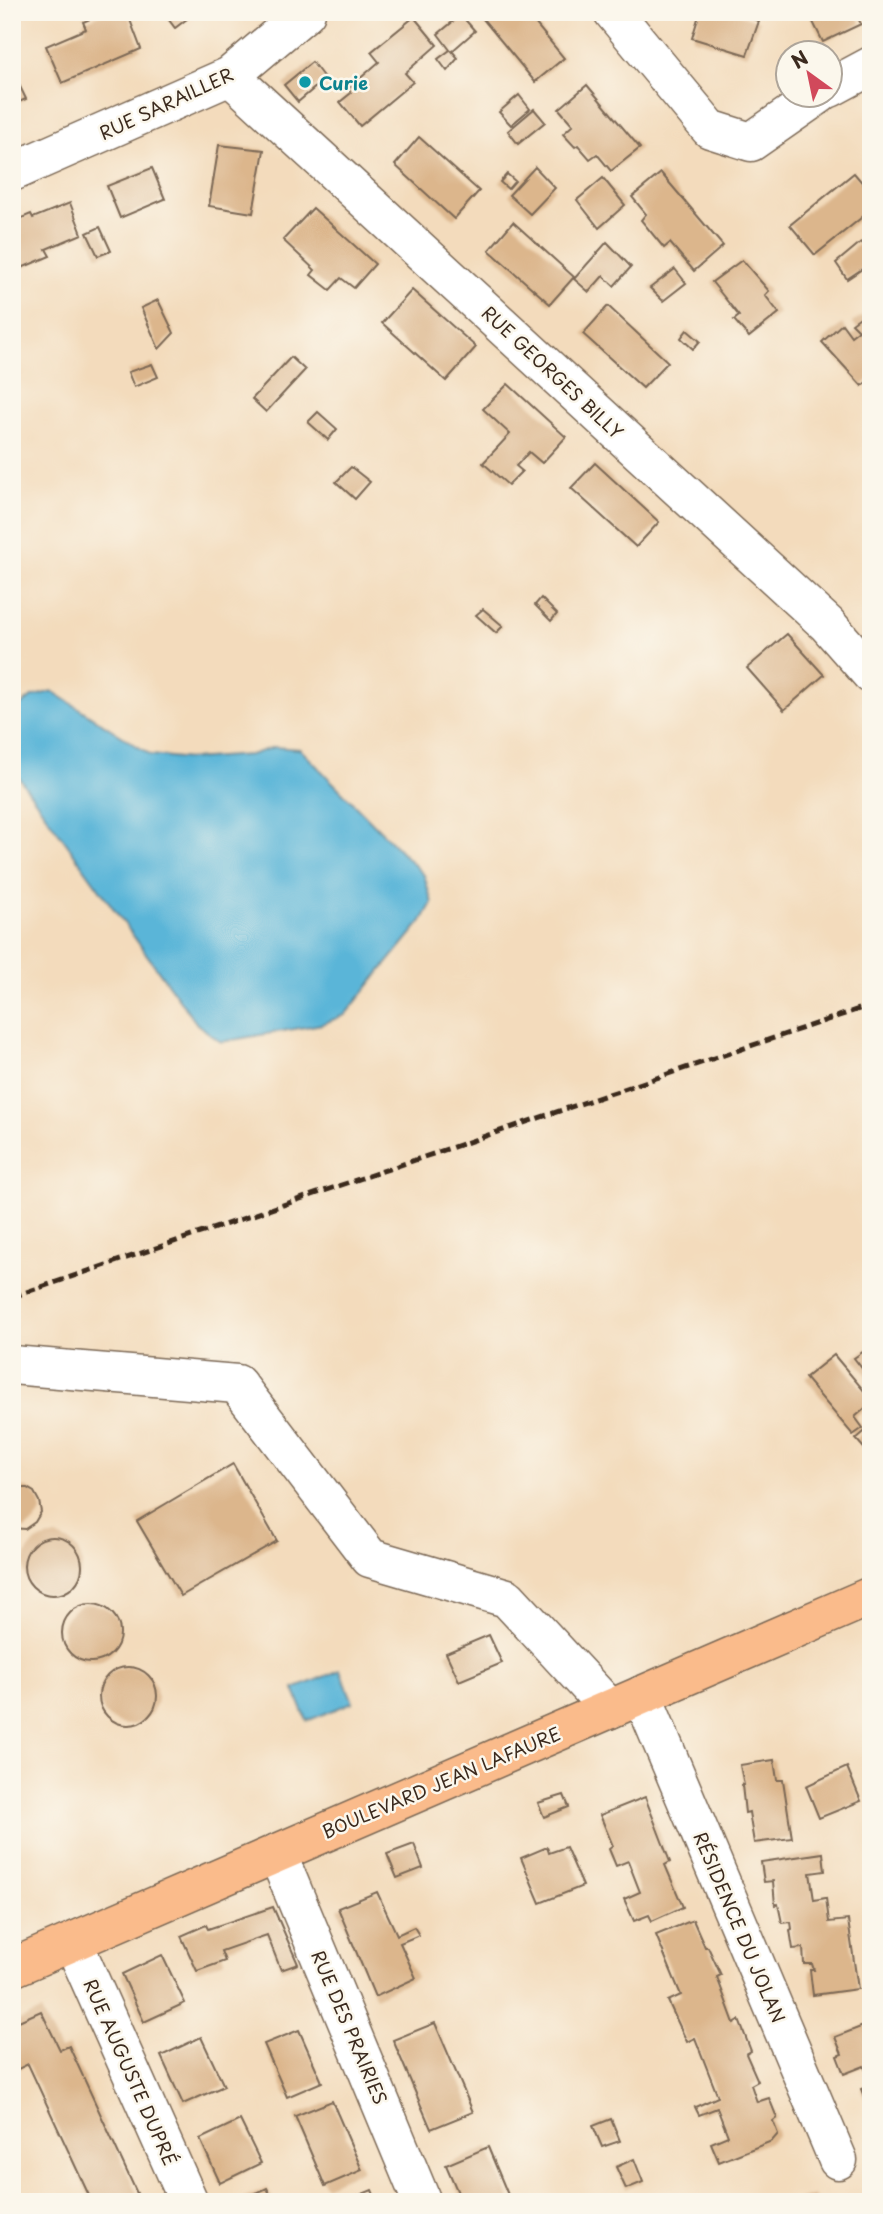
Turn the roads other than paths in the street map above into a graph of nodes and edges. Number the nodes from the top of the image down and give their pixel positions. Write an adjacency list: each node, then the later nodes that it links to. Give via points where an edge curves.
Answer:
1 (306, 12): 4 (street, RUE SARAILLER)
2 (614, 12): 6 (street, via 710,129 751,142)
3 (871, 66): 5 (street)
4 (230, 76): 7 (street, RUE SARAILLER); 8 (street, RUE GEORGES BILLY, via 827,624)
5 (844, 81)
6 (800, 108)
7 (12, 172)
8 (871, 674)
9 (12, 1364): 11 (street, via 237,1384 370,1558 507,1598)
10 (871, 1596): 11 (main road, BOULEVARD JEAN LAFAURE)
11 (626, 1702): 12 (main road, BOULEVARD JEAN LAFAURE); 15 (street, RÉSIDENCE DU JOLAN)
12 (277, 1853): 13 (main road, BOULEVARD JEAN LAFAURE); 17 (street, RUE DES PRAIRIES)
13 (73, 1942): 14 (main road, BOULEVARD JEAN LAFAURE); 16 (street, RUE AUGUSTE DUPRÉ)
14 (12, 1968)
15 (838, 2160)
16 (189, 2202)
17 (422, 2202)

